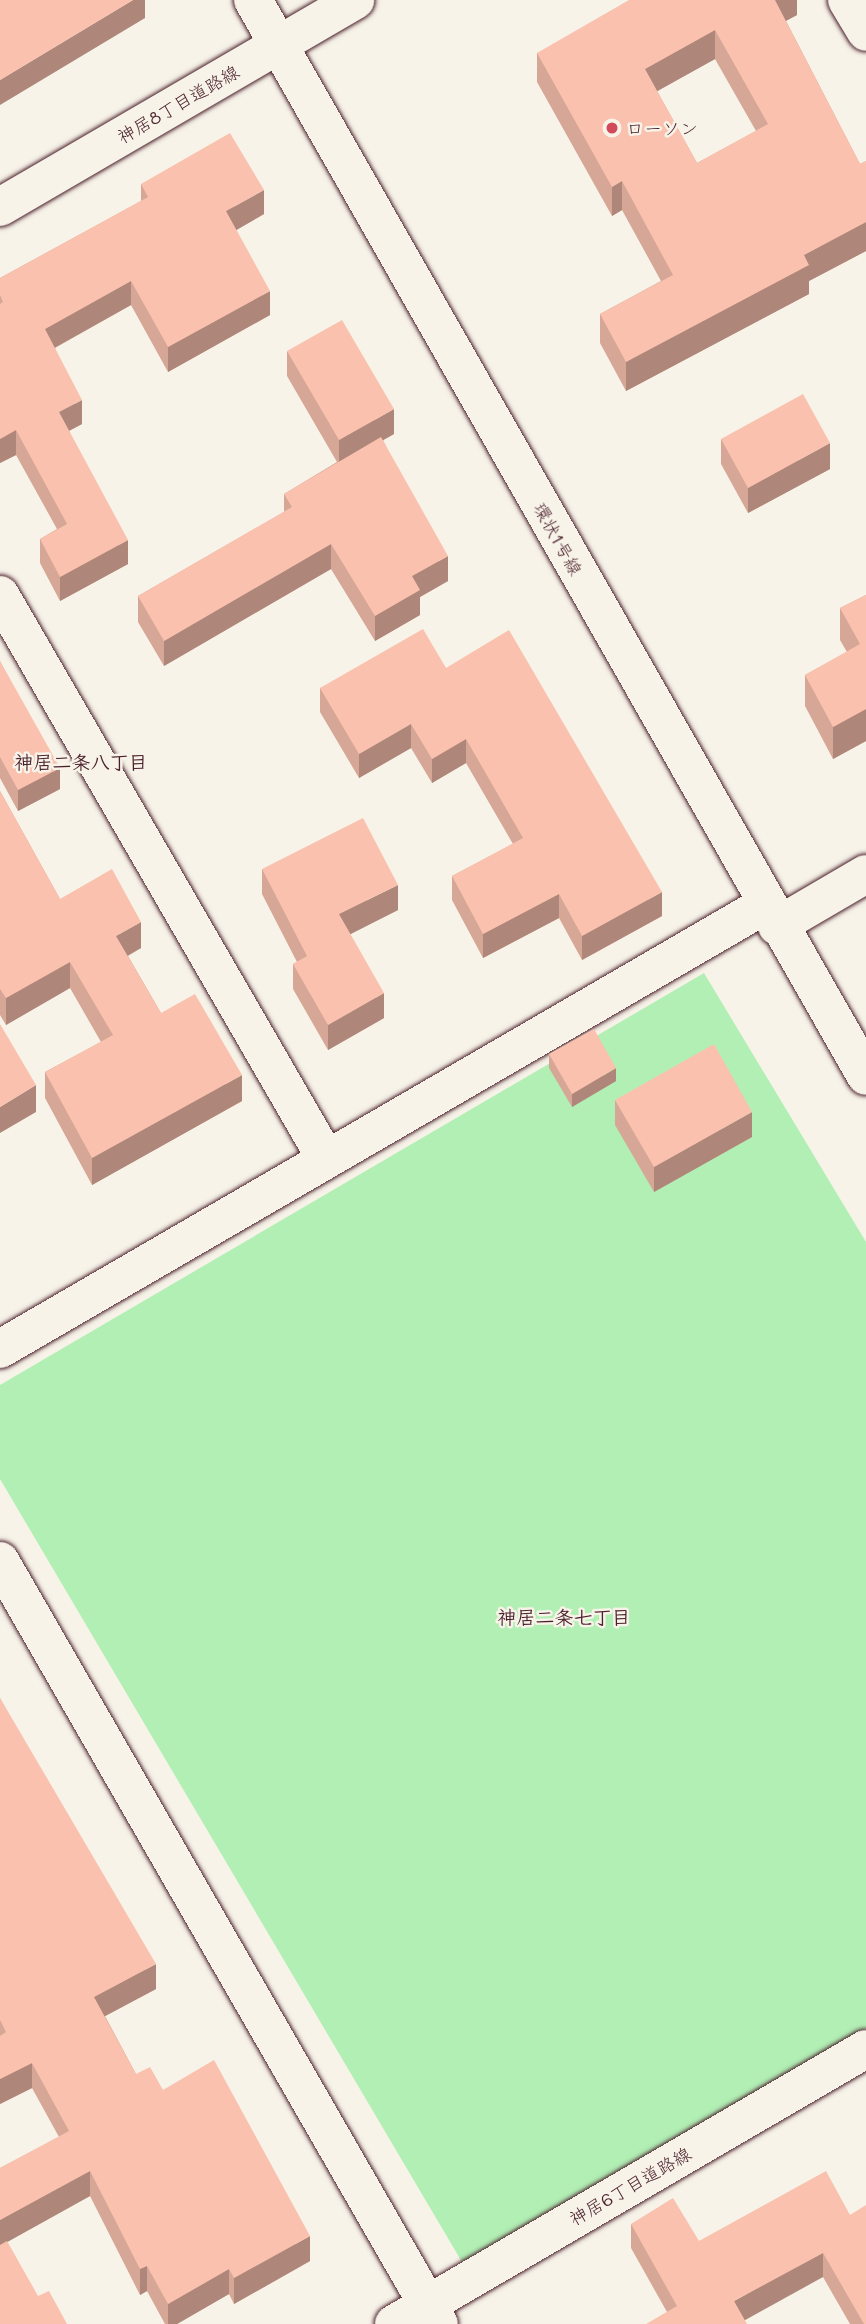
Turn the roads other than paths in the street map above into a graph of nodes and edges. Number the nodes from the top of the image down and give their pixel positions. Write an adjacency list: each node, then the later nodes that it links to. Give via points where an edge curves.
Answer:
1 (253, 0): 5 (street, 環状1号線)
2 (355, 0): 5 (street, 神居8丁目道路線)
3 (847, 0): 4 (street)
4 (866, 32)
5 (279, 44): 6 (street, 神居8丁目道路線); 9 (street, 環状1号線)
6 (0, 207)
7 (0, 595): 11 (street)
8 (866, 874): 9 (street)
9 (771, 916): 10 (street, 環状1号線); 11 (street)
10 (866, 1076)
11 (325, 1157): 12 (street)
12 (0, 1349)
13 (0, 1561): 15 (street)
14 (863, 2057): 15 (street, 神居6丁目道路線)
15 (433, 2314): 16 (street, 神居6丁目道路線)
16 (394, 2324)

